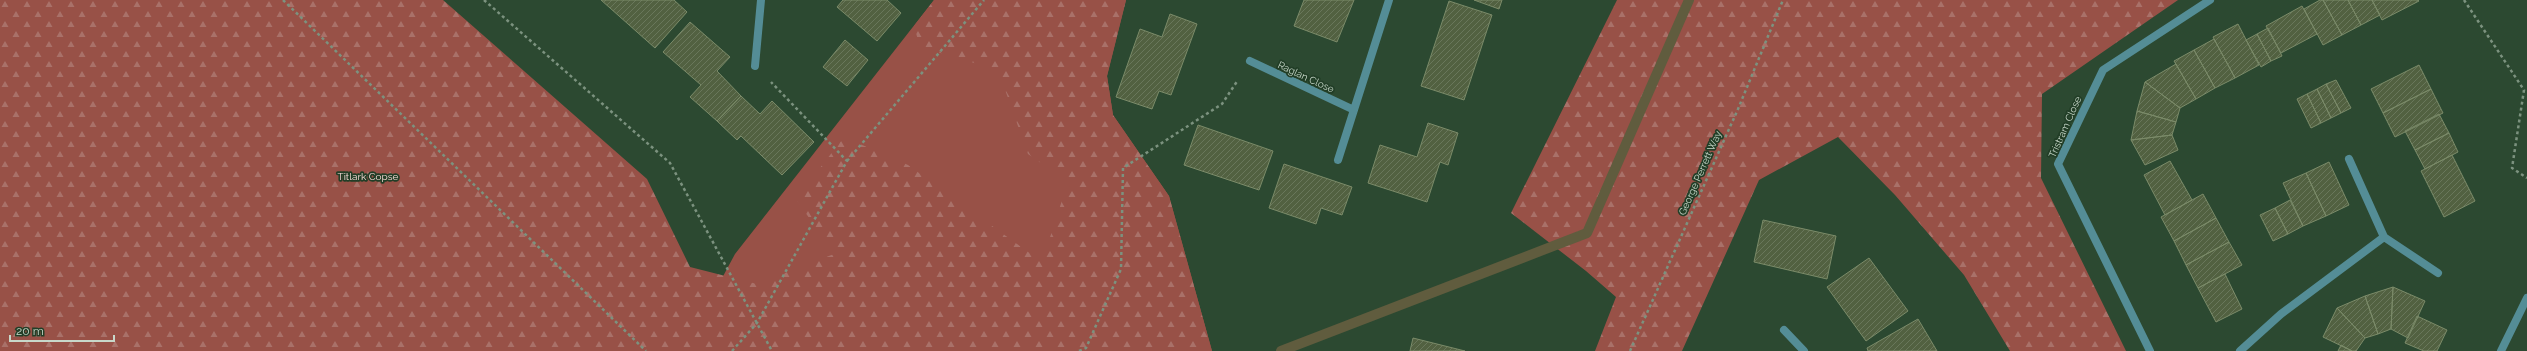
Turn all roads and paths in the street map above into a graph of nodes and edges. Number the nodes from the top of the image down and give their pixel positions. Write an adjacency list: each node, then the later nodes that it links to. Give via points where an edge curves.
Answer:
1 (283, 0): 21 (path)
2 (484, 0): 19 (path, via 670,164)
3 (760, 0): 10 (street)
4 (984, 0): 14 (path)
5 (1389, 0): 11 (street)
6 (1783, 0): 25 (path, George Perrett Way, via 1738,109)
7 (2210, 0): 27 (street, Tristram Close, via 2103,70 2058,164)
8 (2464, 0): 15 (path, via 2524,90 2512,168)
9 (1250, 61): 11 (street, Raglan Close); 24 (path, via 1222,104 1123,168 1121,269 1086,348)
10 (755, 66): 14 (path)
11 (1354, 110): 13 (street)
12 (2349, 159): 16 (street)
13 (1338, 160)
14 (847, 161): 19 (path)
15 (2527, 178)
16 (2384, 236): 17 (street); 28 (street, via 2280,314)
17 (2438, 273)
18 (2527, 298): 29 (street)
19 (757, 323): 22 (path); 23 (path)
20 (1784, 330): 26 (street)
21 (646, 351)
22 (732, 351)
23 (772, 351)
24 (1078, 351)
25 (1630, 351)
26 (1804, 351)
27 (2150, 351)
28 (2240, 351)
29 (2501, 351)

